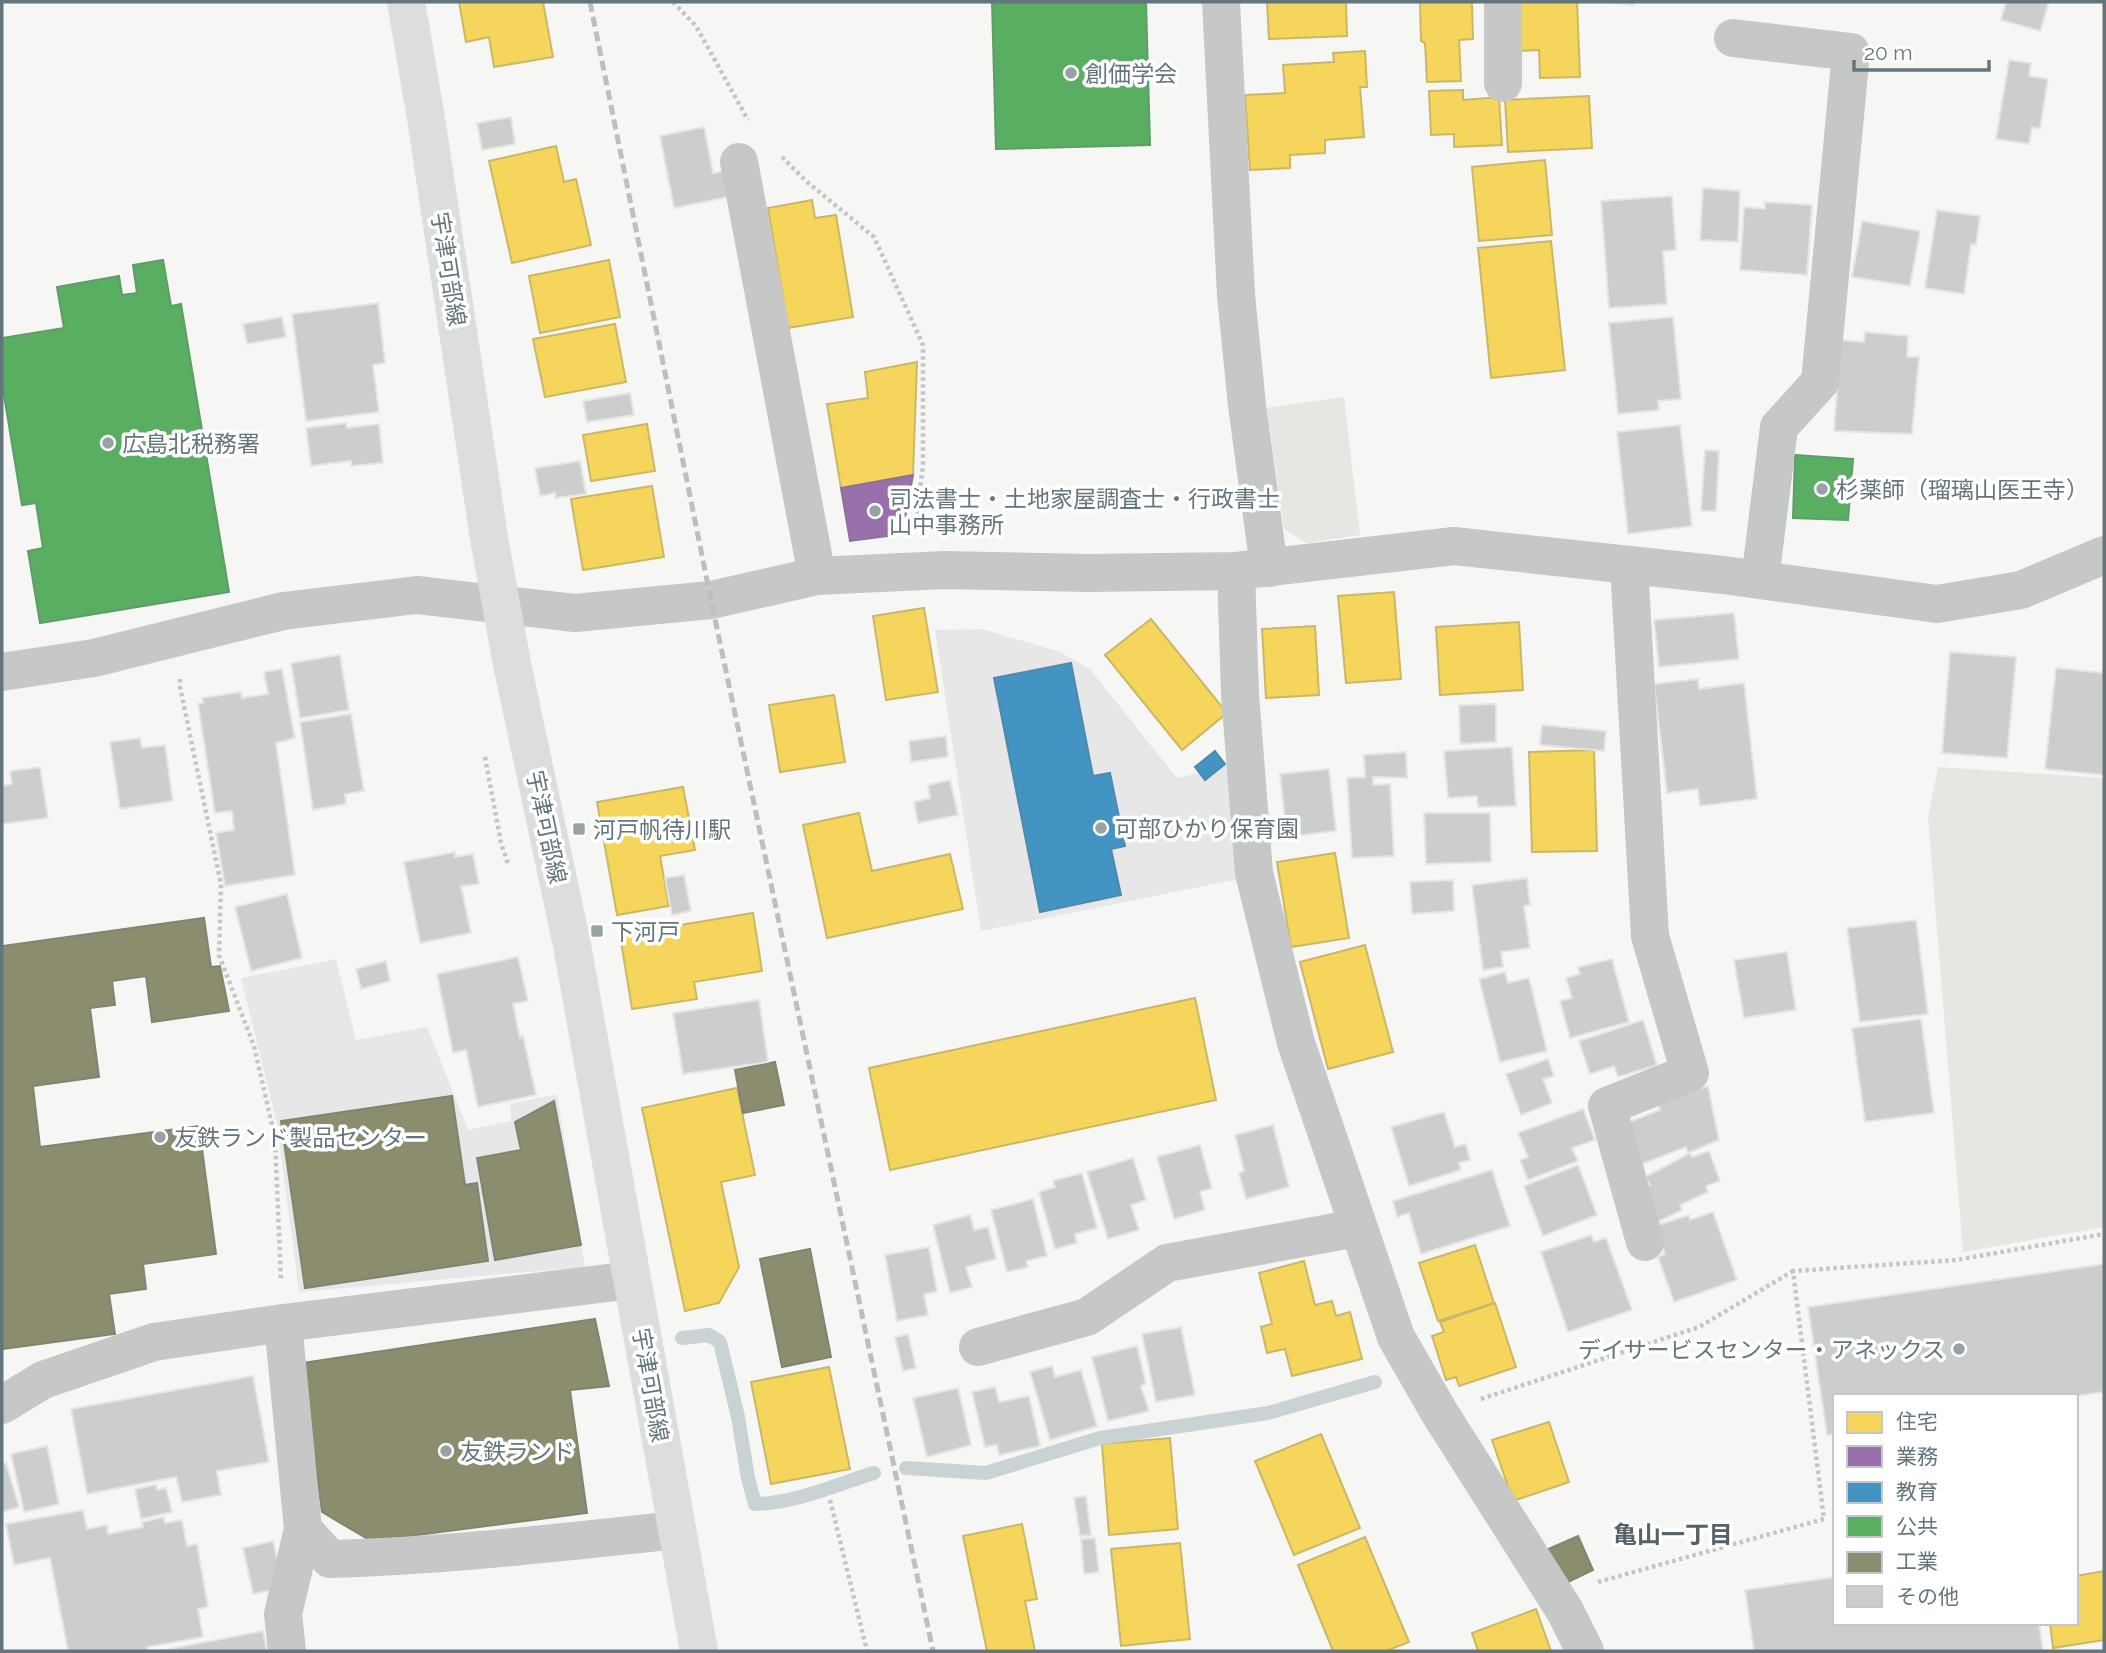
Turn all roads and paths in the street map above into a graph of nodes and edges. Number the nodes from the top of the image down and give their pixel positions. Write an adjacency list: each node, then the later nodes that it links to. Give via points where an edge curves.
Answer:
1 (406, 2): 15 (main road, 宇津可部線)
2 (673, 2): 7 (path, via 696,26)
3 (1221, 2): 11 (street)
4 (1503, 2): 6 (street)
5 (1732, 38): 14 (street, via 1851,52 1820,382 1779,427)
6 (1503, 83)
7 (746, 145): 13 (street)
8 (778, 153): 12 (path, via 874,237 923,345 923,466)
9 (2104, 555): 14 (street, via 2021,590 1937,604)
10 (1629, 565): 11 (street, via 1454,546); 14 (street); 20 (street, via 1650,936 1690,1073 1607,1106)
11 (1253, 569): 12 (street); 18 (street, via 1240,694 1254,873 1296,1043)
12 (907, 572): 13 (street)
13 (817, 576): 15 (street, via 711,600 588,612)
14 (1760, 580)
15 (502, 605): 16 (street, via 417,595 283,611); 22 (main road, 宇津可部線, via 572,944)
16 (184, 635): 17 (street, via 94,658); 23 (path, via 180,687 221,884 219,955 254,1046 275,1138)
17 (2, 672)
18 (1357, 1228): 24 (street, via 1167,1262 1087,1317); 26 (street, via 1396,1337)
19 (2104, 1234): 21 (path, via 1956,1260)
20 (1645, 1242)
21 (1793, 1271): 26 (path, via 1699,1327); 30 (path, via 1824,1519)
22 (632, 1280): 23 (street); 29 (main road, 宇津可部線)
23 (283, 1323): 25 (street, via 155,1342 43,1380); 28 (street)
24 (978, 1347)
25 (2, 1405)
26 (1438, 1412): 30 (street)
27 (830, 1500): 33 (path)
28 (303, 1529): 29 (street, via 330,1559 450,1553); 31 (street, via 283,1614)
29 (677, 1530): 32 (main road, 宇津可部線)
30 (1554, 1595): 34 (street)
31 (287, 1651)
32 (699, 1651)
33 (867, 1651)
34 (1586, 1651)

